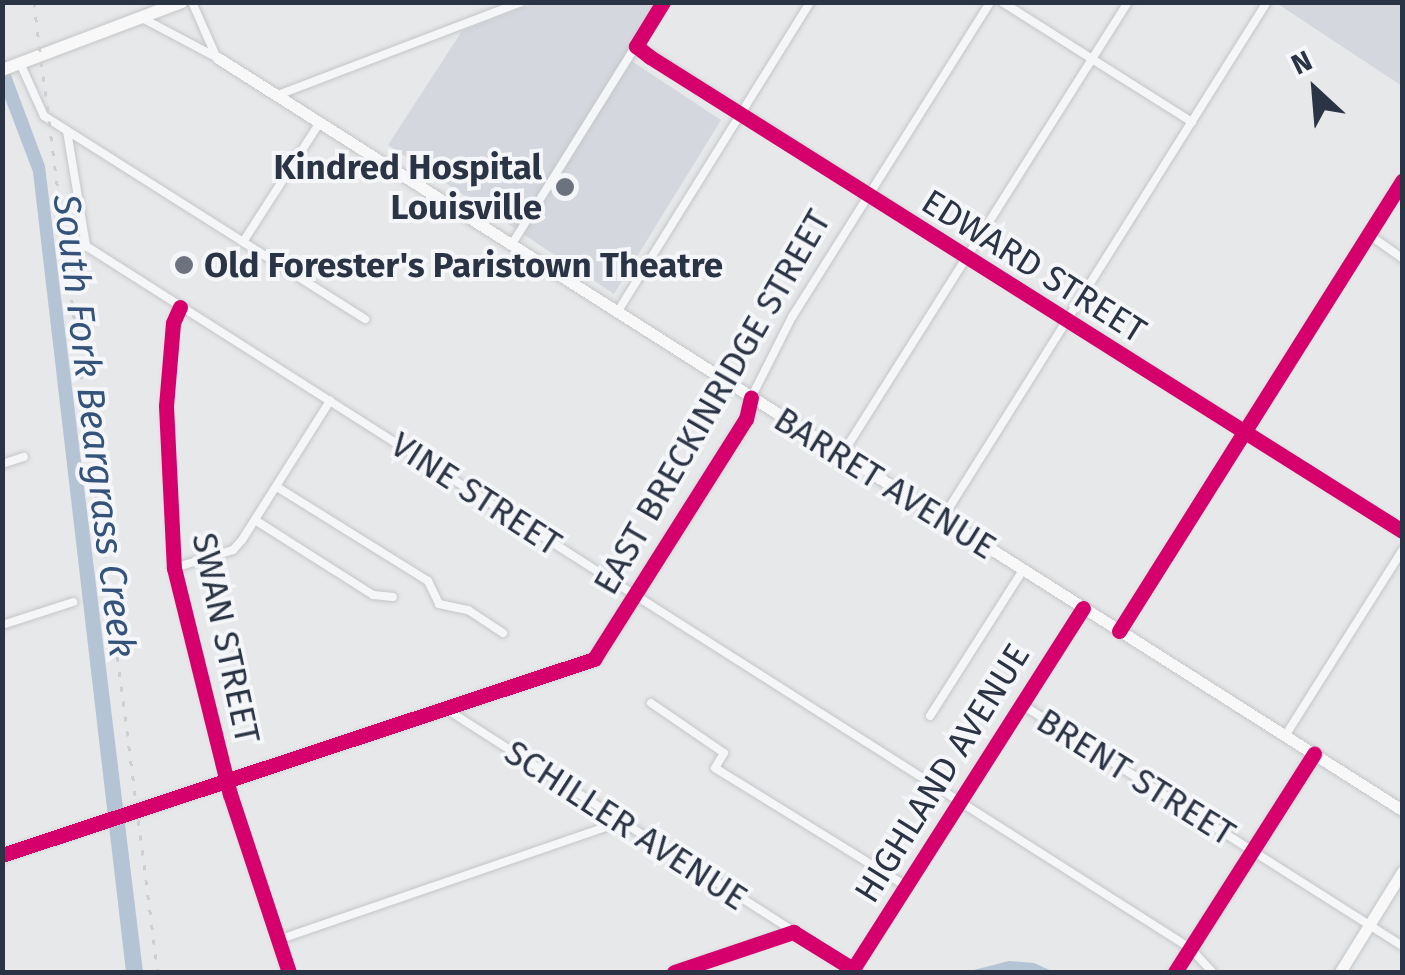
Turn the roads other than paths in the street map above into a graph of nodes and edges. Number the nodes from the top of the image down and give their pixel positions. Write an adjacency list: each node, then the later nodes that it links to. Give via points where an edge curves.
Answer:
1 (182, 2): 10 (main road)
2 (192, 2): 12 (street)
3 (521, 2): 15 (street)
4 (663, 2): 11 (street)
5 (810, 2): 16 (street)
6 (990, 2): 21 (street, EAST BRECKINRIDGE STREET)
7 (1002, 2): 13 (street)
8 (1128, 2): 13 (street)
9 (1267, 2): 18 (street)
10 (140, 18): 12 (street, BARRET AVENUE); 14 (main road)
11 (636, 46): 16 (street, EDWARD STREET); 24 (street)
12 (218, 58): 15 (street, BARRET AVENUE)
13 (1092, 59): 18 (street); 26 (street)
14 (11, 66): 19 (street, via 39,112)
15 (278, 95): 17 (street, BARRET AVENUE)
16 (740, 114): 21 (street, EDWARD STREET); 28 (street)
17 (320, 122): 23 (street); 24 (street, BARRET AVENUE)
18 (1192, 122): 30 (street)
19 (67, 131): 23 (street); 27 (street, VINE STREET, via 82,242)
20 (1402, 181): 22 (street)
21 (868, 196): 26 (street, EDWARD STREET); 31 (street, EAST BRECKINRIDGE STREET, via 754,381)
22 (1368, 234): 25 (street); 33 (street)
23 (243, 242): 29 (street)
24 (512, 244): 28 (street, BARRET AVENUE)
25 (1402, 258)
26 (968, 259): 30 (street, EDWARD STREET); 34 (street)
27 (180, 308): 32 (street, VINE STREET); 42 (street, SWAN STREET, via 166,406)
28 (618, 311): 31 (street, BARRET AVENUE)
29 (365, 319)
30 (1066, 322): 33 (street, EDWARD STREET); 39 (street)
31 (751, 398): 34 (street, BARRET AVENUE); 44 (street, EAST BRECKINRIDGE STREET, via 746,419)
32 (330, 402): 37 (street); 44 (street, VINE STREET)
33 (1244, 433): 40 (street, EDWARD STREET); 49 (street)
34 (841, 456): 39 (street, BARRET AVENUE)
35 (24, 457): 36 (street)
36 (2, 464)
37 (277, 486): 38 (street); 50 (street, via 428,581 439,604 468,610)
38 (255, 520): 42 (street, via 233,550); 45 (street, via 372,595)
39 (942, 520): 43 (street, BARRET AVENUE)
40 (1402, 531)
41 (1402, 551): 55 (street)
42 (174, 568): 57 (street, SWAN STREET)
43 (1023, 570): 47 (street, BARRET AVENUE); 54 (street)
44 (635, 595): 53 (street, EAST BRECKINRIDGE STREET, via 594,659); 58 (street, VINE STREET)
45 (393, 597)
46 (73, 602): 48 (street)
47 (1083, 608): 49 (street, BARRET AVENUE); 52 (street, HIGHLAND AVENUE)
48 (2, 625)
49 (1119, 631): 55 (street, BARRET AVENUE)
50 (503, 634)
51 (650, 704): 64 (street, via 724,753 715,768)
52 (1021, 704): 58 (street, HIGHLAND AVENUE); 61 (street, BRENT STREET)
53 (446, 709): 57 (street, EAST BRECKINRIDGE STREET); 60 (street, SCHILLER AVENUE)
54 (930, 716)
55 (1285, 736): 56 (street, BARRET AVENUE)
56 (1314, 754): 59 (street, BARRET AVENUE); 61 (street)
57 (228, 782): 62 (street, EAST BRECKINRIDGE STREET); 67 (street, SWAN STREET)
58 (959, 802): 64 (street, HIGHLAND AVENUE); 69 (street, VINE STREET)
59 (1402, 810)
60 (620, 822): 66 (street, SCHILLER AVENUE); 67 (street)
61 (1252, 850): 65 (street, BRENT STREET); 69 (street)
62 (2, 855)
63 (1402, 872): 65 (street)
64 (906, 886): 70 (street, HIGHLAND AVENUE)
65 (1370, 925): 68 (street, BRENT STREET); 75 (street)
66 (793, 932): 70 (street, SCHILLER AVENUE); 72 (street)
67 (278, 940): 71 (street, SWAN STREET)
68 (1402, 946)
69 (1190, 948): 73 (street); 74 (street, VINE STREET)
70 (855, 971)
71 (289, 972)
72 (674, 972)
73 (1175, 972)
74 (1212, 972)
75 (1340, 972)

